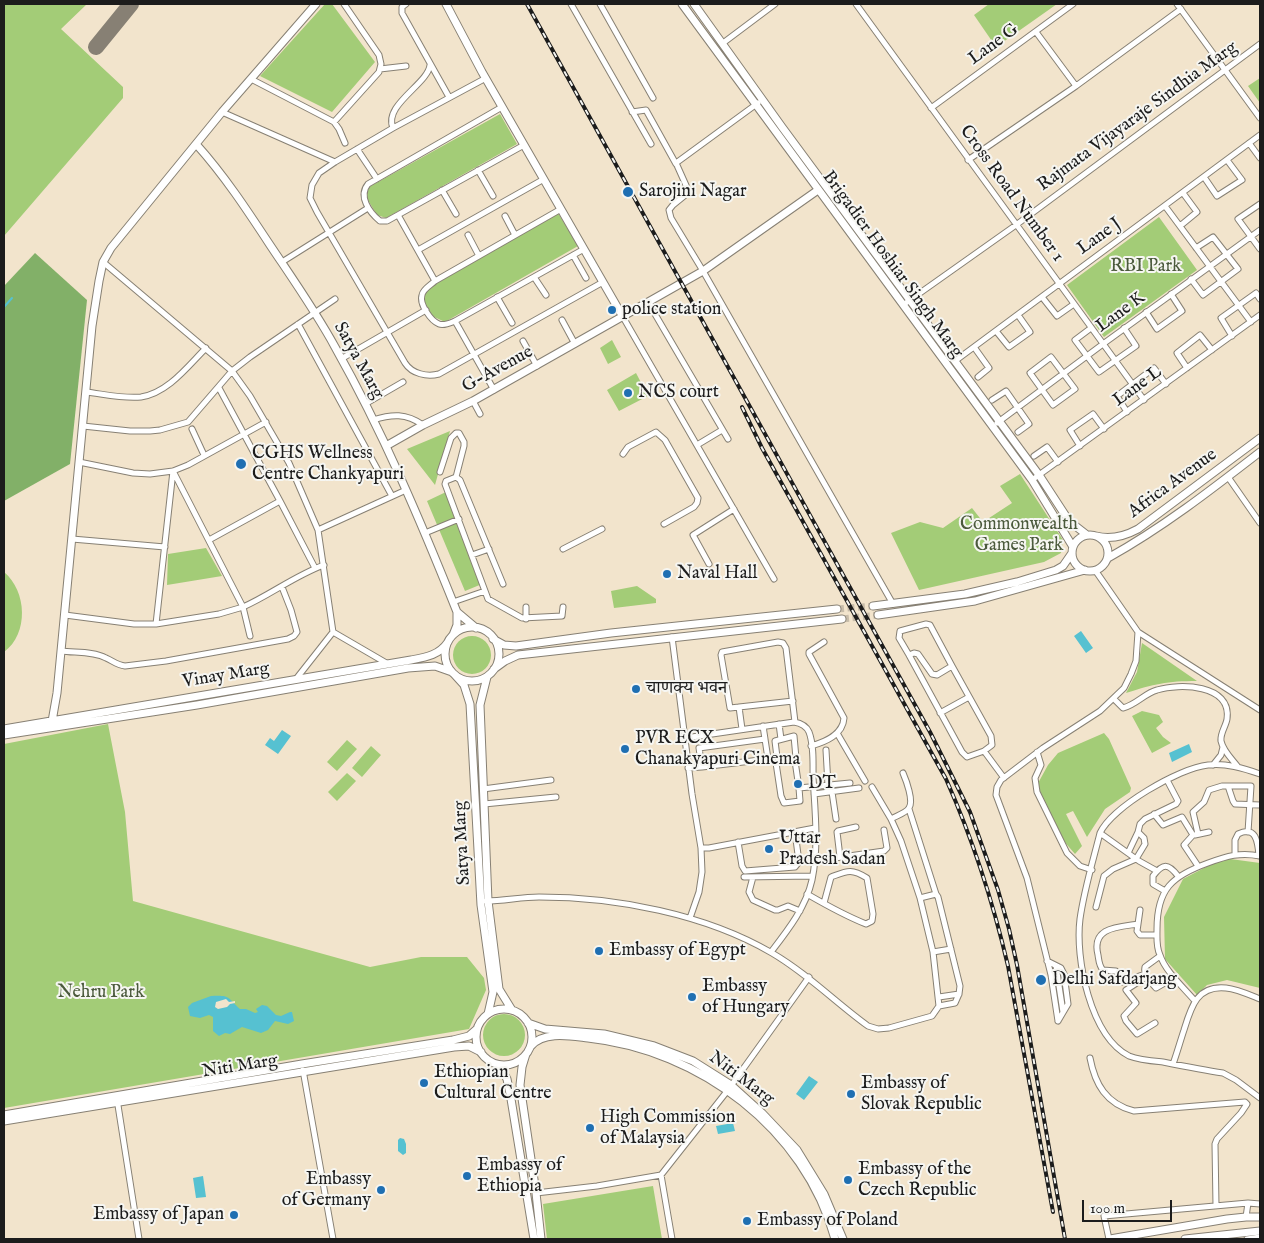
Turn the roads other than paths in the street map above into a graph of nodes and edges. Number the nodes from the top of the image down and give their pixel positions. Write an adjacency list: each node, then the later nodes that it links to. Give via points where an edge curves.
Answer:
1 (316, 4): 22 (street)
2 (344, 4): 19 (street, via 379,55)
3 (406, 4): 17 (street, via 402,13)
4 (446, 4): 21 (street)
5 (571, 4): 31 (street)
6 (600, 4): 25 (street)
7 (682, 4): 27 (street, Brigadier Hoshiar Singh Marg)
8 (694, 4): 15 (street, Brigadier Hoshiar Singh Marg)
9 (775, 4): 15 (street)
10 (856, 4): 29 (street, Cross Road Number 1)
11 (1073, 4): 14 (street, Lane G)
12 (1176, 4): 13 (street)
13 (1181, 10): 20 (street); 23 (street)
14 (1036, 32): 23 (street); 29 (street, Lane G)
15 (723, 43): 26 (street, Brigadier Hoshiar Singh Marg)
16 (1260, 44): 20 (street, Rajmata Vijayaraje Sindhia Marg)
17 (430, 64): 24 (street); 34 (street, via 429,72 393,112)
18 (406, 66): 19 (street)
19 (380, 69): 33 (street)
20 (1225, 70): 32 (street); 63 (street, Rajmata Vijayaraje Sindhia Marg)
21 (486, 78): 24 (street); 28 (street)
22 (251, 79): 30 (street); 33 (street)
23 (1076, 86): 43 (street)
24 (448, 98): 34 (street)
25 (653, 98)
26 (763, 100): 27 (street); 51 (street, Brigadier Hoshiar Singh Marg)
27 (756, 104): 46 (street); 53 (street, Brigadier Hoshiar Singh Marg)
28 (502, 107): 40 (street); 49 (street)
29 (931, 108): 43 (street, Cross Road Number 1)
30 (222, 112): 38 (street); 45 (street)
31 (632, 112): 39 (street); 46 (street, via 646,110)
32 (1260, 118)
33 (334, 122): 36 (street)
34 (393, 128): 41 (street)
35 (1260, 135): 37 (street, Lane J)
36 (345, 143)
37 (1249, 143): 42 (street); 44 (street, Lane J)
38 (196, 144): 77 (street); 78 (street, Satya Marg, via 213,163)
39 (651, 144)
40 (524, 145): 47 (street); 50 (street)
41 (357, 149): 45 (street); 49 (street)
42 (1260, 158)
43 (968, 160): 63 (street, Cross Road Number 1)
44 (1228, 160): 48 (street, Lane J); 48 (street, via 1242,180 1217,196)
45 (335, 162): 66 (street, via 319,173 312,185 310,198)
46 (676, 164): 80 (street, via 690,192 673,205 671,218)
47 (478, 170): 52 (street); 55 (street)
48 (1204, 177): 54 (street, Lane J)
49 (377, 178): 58 (street, via 364,189)
50 (544, 179): 59 (street); 72 (street)
51 (824, 184): 53 (street); 94 (street, Brigadier Hoshiar Singh Marg)
52 (442, 190): 60 (street); 61 (street)
53 (818, 190): 80 (street, G-Avenue); 97 (street, Brigadier Hoshiar Singh Marg)
54 (1183, 193): 57 (street, Lane J); 64 (street, via 1197,212)
55 (493, 196)
56 (1260, 204): 69 (street, via 1238,219)
57 (1165, 206): 64 (street); 87 (street, Lane J)
58 (368, 208): 61 (street, via 380,221); 66 (street)
59 (561, 209): 68 (street); 71 (street)
60 (456, 214)
61 (398, 215): 72 (street)
62 (505, 216): 68 (street)
63 (1016, 224): 87 (street, Cross Road Number 1); 94 (street, Rajmata Vijayaraje Sindhia Marg)
64 (1180, 226): 70 (street)
65 (1260, 230): 69 (street, Lane K)
66 (328, 233): 78 (street); 113 (street)
67 (468, 235): 76 (street)
68 (515, 235): 76 (street)
69 (1250, 237): 73 (street); 74 (street, Lane K)
70 (1196, 248): 74 (street, via 1213,237); 79 (street)
71 (584, 249): 75 (street); 85 (street)
72 (418, 250): 84 (street)
73 (1260, 250)
74 (1227, 254): 79 (street, Lane K); 86 (street, via 1238,269)
75 (572, 255): 81 (street); 82 (street)
76 (479, 256): 84 (street)
77 (103, 262): 119 (street); 137 (street, via 92,326)
78 (282, 262): 101 (street, Satya Marg)
79 (1210, 266): 83 (street, Lane K); 86 (street)
80 (703, 271): 95 (street, G-Avenue); 203 (street)
81 (534, 276): 89 (street); 90 (street)
82 (586, 278)
83 (1192, 279): 86 (street, via 1203,295); 88 (street, Lane K)
84 (435, 281): 99 (street, via 422,294 421,301)
85 (603, 282): 104 (street); 121 (street)
86 (1221, 282): 98 (street)
87 (1060, 284): 91 (street, Lane J); 96 (street, Cross Road Number 1)
88 (1171, 294): 100 (street, Lane K); 100 (street, via 1182,311 1157,329)
89 (546, 295)
90 (497, 297): 106 (street); 108 (street)
91 (1042, 297): 96 (street, via 1057,316); 102 (street, Lane J)
92 (335, 299): 101 (street)
93 (1260, 299): 98 (street, via 1256,293)
94 (910, 300): 97 (street, Rajmata Vijayaraje Sindhia Marg); 125 (street, Brigadier Hoshiar Singh Marg)
95 (650, 301): 104 (street, G-Avenue); 153 (street)
96 (1074, 304): 110 (street, Cross Road Number 1)
97 (903, 305): 150 (street, Brigadier Hoshiar Singh Marg)
98 (1238, 306): 107 (street); 114 (street, via 1221,318)
99 (426, 310): 106 (street, via 440,325); 113 (street)
100 (1146, 312): 111 (street, Lane K)
101 (314, 313): 109 (street); 123 (street, Satya Marg, via 332,335)
102 (1018, 315): 112 (street, Lane J); 112 (street, via 1030,332 1009,347)
103 (1260, 316): 107 (street, Lane L)
104 (623, 317): 116 (street, G-Avenue); 158 (street)
105 (562, 320): 116 (street)
106 (455, 321): 121 (street)
107 (1251, 322): 114 (street, Lane L)
108 (512, 323)
109 (298, 324): 128 (street); 174 (street)
110 (1091, 328): 117 (street, Cross Road Number 1); 122 (street, via 1075,340)
111 (1124, 328): 117 (street, Lane K); 124 (street, via 1136,346)
112 (996, 331): 118 (street, Lane J)
113 (386, 333): 121 (street, via 407,367 429,376 439,374); 123 (street)
114 (1232, 336): 120 (street, Lane L)
115 (523, 341): 126 (street)
116 (575, 344): 126 (street, G-Avenue)
117 (1103, 344): 122 (street, Lane K); 124 (street, Cross Road Number 1)
118 (974, 347): 125 (street, Lane J); 130 (street, via 989,368)
119 (206, 348): 128 (street); 137 (street, via 174,380 151,394 134,397)
120 (1212, 350): 127 (street, Lane L); 127 (street, via 1200,335 1177,353)
121 (474, 354): 136 (street)
122 (1086, 356): 124 (street, via 1099,372); 129 (street, Lane K)
123 (342, 359): 141 (street, Satya Marg)
124 (1115, 360): 132 (street, Cross Road Number 1)
125 (955, 361): 146 (street, Brigadier Hoshiar Singh Marg)
126 (537, 366): 136 (street, G-Avenue)
127 (1187, 368): 133 (street, Lane L)
128 (232, 371): 134 (street); 147 (street)
129 (1064, 373): 135 (street, Lane K); 135 (street, via 1075,389 1053,405); 135 (street, via 1051,357 1030,373)
130 (978, 377)
131 (403, 382): 141 (street)
132 (1132, 384): 133 (street, via 1154,368); 139 (street, Cross Road Number 1); 143 (street, via 1116,396)
133 (1166, 384): 139 (street, Lane L)
134 (219, 388): 149 (street, via 188,422 160,430 130,431); 155 (street)
135 (1042, 389): 142 (street, Lane K)
136 (494, 390): 140 (street, G-Avenue)
137 (86, 392): 149 (street)
138 (992, 400): 142 (street, via 1006,391)
139 (1144, 400): 143 (street, Lane L)
140 (473, 402): 144 (street); 148 (street, G-Avenue)
141 (365, 404): 145 (street, Satya Marg)
142 (1018, 407): 146 (street, Lane K); 154 (street, via 1030,424)
143 (1127, 412): 152 (street, Lane L)
144 (480, 414)
145 (374, 420): 148 (street, via 399,415); 159 (street, Satya Marg)
146 (1000, 421): 150 (street, Lane K); 169 (street, Brigadier Hoshiar Singh Marg)
147 (266, 422): 155 (street); 181 (street)
148 (423, 425): 159 (street, G-Avenue)
149 (83, 426): 165 (street)
150 (993, 426): 172 (street, Brigadier Hoshiar Singh Marg)
151 (192, 429): 163 (street)
152 (1104, 429): 160 (street, Lane L); 160 (street, via 1093,414 1070,430)
153 (722, 430): 157 (street); 158 (street)
154 (1018, 432)
155 (243, 434): 163 (street); 175 (street)
156 (1260, 438): 184 (street, Africa Avenue, via 1138,529 1114,537)
157 (728, 439)
158 (697, 445): 176 (street)
159 (386, 446): 173 (street, Satya Marg)
160 (1080, 446): 166 (street, Lane L)
161 (1260, 452): 171 (street, Africa Avenue)
162 (623, 454): 179 (street, via 628,447 656,432 665,440 698,498 694,507)
163 (204, 455): 167 (street)
164 (1034, 456): 166 (street, via 1047,447)
165 (79, 462): 167 (street, via 133,473); 185 (street)
166 (1058, 462): 169 (street, Lane L)
167 (173, 471): 186 (street); 187 (street)
168 (440, 472): 170 (street, via 451,438 456,433 464,446)
169 (1039, 475): 172 (street, Lane L); 183 (street, Brigadier Hoshiar Singh Marg, via 1069,521)
170 (456, 477): 177 (street, via 444,484); 188 (street)
171 (1228, 477): 178 (street); 192 (street, Africa Avenue)
172 (1032, 480): 190 (street, Brigadier Hoshiar Singh Marg)
173 (406, 490): 174 (street); 182 (street, Satya Marg)
174 (392, 496): 181 (street)
175 (280, 501): 186 (street); 195 (street)
176 (734, 509): 193 (street, via 693,535); 198 (street)
177 (459, 519): 182 (street); 191 (street)
178 (1260, 523)
179 (664, 524)
180 (602, 529): 189 (street)
181 (318, 530): 194 (street)
182 (425, 533): 202 (street, Satya Marg)
183 (1087, 535): 184 (street); 190 (street, via 1078,539)
184 (1096, 536): 192 (street, via 1108,547)
185 (72, 540): 187 (street); 210 (street)
186 (209, 540): 205 (street)
187 (165, 547): 214 (street)
188 (489, 549): 191 (street); 199 (street)
189 (563, 549)
190 (1072, 550): 196 (street, via 1076,564); 203 (street, via 1063,566 1017,582 965,594)
191 (472, 555): 201 (street)
192 (1108, 558): 197 (street)
193 (709, 564)
194 (324, 565): 195 (street); 216 (street)
195 (315, 568): 200 (street)
196 (1085, 570): 197 (street); 211 (street, via 975,601)
197 (1095, 570): 217 (street)
198 (774, 580)
199 (503, 584)
200 (282, 587): 205 (street); 224 (street, via 297,632 288,639 125,666 100,656)
201 (486, 591): 202 (street); 212 (street, via 488,599)
202 (453, 602): 209 (street, Satya Marg)
203 (893, 604): 204 (street)
204 (873, 606)
205 (243, 607): 214 (street); 219 (street)
206 (526, 607): 212 (street)
207 (563, 607): 212 (street, via 562,616)
208 (837, 609): 221 (street, via 516,646 504,645)
209 (457, 612): 215 (street, Satya Marg); 218 (street)
210 (64, 615): 214 (street); 224 (street)
211 (878, 615)
212 (526, 619)
213 (842, 619): 220 (street)
214 (156, 624)
215 (476, 628): 218 (street, via 460,630); 221 (street)
216 (333, 632): 226 (street); 231 (street)
217 (1138, 632): 233 (street, via 1136,661 1124,688); 236 (street)
218 (453, 635): 222 (street)
219 (250, 636)
220 (672, 637): 228 (street, via 518,655); 246 (street)
221 (494, 639): 228 (street, via 499,654)
222 (448, 642): 226 (street, Vinay Marg, via 431,656); 229 (street, via 445,658)
223 (824, 642): 244 (street, via 809,654 844,718)
224 (61, 652): 239 (street)
225 (909, 655): 227 (street, via 918,654 934,675); 227 (street, via 899,638 900,631 930,625); 237 (street)
226 (389, 664): 231 (street, Vinay Marg)
227 (952, 666): 232 (street)
228 (494, 669): 230 (street)
229 (453, 673): 230 (street, via 470,681); 239 (street, Vinay Marg, via 435,666 408,668 197,705); 312 (street, Satya Marg, via 464,685 470,704)
230 (487, 677): 273 (street, Satya Marg, via 480,705)
231 (295, 680): 239 (street, Vinay Marg)
232 (969, 698): 237 (street); 252 (street, via 991,736 992,745)
233 (1114, 699): 250 (street, via 1123,708 1156,690 1169,687 1206,689 1218,695 1226,706 1227,718 1221,736); 253 (street)
234 (793, 701): 235 (street); 235 (street, via 786,648 778,642 722,652 728,705 732,709); 238 (street)
235 (739, 707): 243 (street)
236 (1260, 710)
237 (940, 713): 252 (street, via 964,755 970,757)
238 (795, 722): 240 (street); 249 (street, via 801,723 808,731)
239 (52, 724): 242 (street, Vinay Marg); 245 (street, Vinay Marg)
240 (778, 724): 241 (street); 247 (street)
241 (764, 726): 243 (street); 248 (street)
242 (4, 729)
243 (742, 729): 246 (street)
244 (837, 733): 249 (street, via 825,742); 264 (street)
245 (4, 735)
246 (685, 738): 259 (street)
247 (781, 738): 254 (street, via 774,743); 255 (street, via 794,736)
248 (765, 739): 258 (street, via 699,748); 258 (street, via 768,759)
249 (811, 746): 269 (street)
250 (1223, 747): 256 (street); 257 (street)
251 (826, 750): 267 (street)
252 (984, 751): 262 (street)
253 (1037, 752): 262 (street); 302 (street, via 1041,765 1035,778 1036,792 1067,853 1080,866)
254 (777, 757)
255 (796, 758)
256 (1213, 765): 257 (street); 265 (street, via 1192,769)
257 (1238, 766): 261 (street)
258 (702, 767): 259 (street)
259 (688, 768): 294 (street)
260 (903, 773): 280 (street, via 909,788)
261 (1260, 774)
262 (1004, 778): 324 (street, via 996,787 996,795 1027,878)
263 (551, 780): 273 (street)
264 (865, 780)
265 (1167, 780): 281 (street, via 1178,802); 291 (street, via 1121,808)
266 (850, 783): 267 (street)
267 (828, 785): 269 (street)
268 (1228, 786): 278 (street, via 1235,804); 278 (street, via 1251,786); 292 (street, via 1209,790 1204,802 1193,812)
269 (814, 787): 271 (street); 275 (street)
270 (872, 787): 283 (street)
271 (799, 788): 271 (street, via 800,801 783,802 776,763 796,761)
272 (859, 788): 274 (street)
273 (483, 789): 277 (street, Satya Marg)
274 (832, 792): 275 (street); 282 (street)
275 (814, 794): 285 (street)
276 (556, 798): 277 (street)
277 (484, 804): 312 (street, Satya Marg)
278 (1250, 804): 279 (street); 290 (street)
279 (1260, 805)
280 (909, 809): 283 (street); 310 (street)
281 (1154, 814): 288 (street, via 1140,824); 292 (street, via 1163,824 1182,817)
282 (836, 819)
283 (891, 819): 311 (street, via 902,841)
284 (856, 827): 298 (street, via 837,832)
285 (815, 828): 287 (street); 300 (street)
286 (884, 830): 298 (street, via 887,848 884,851)
287 (795, 832): 293 (street); 293 (street, via 799,862 794,867 746,871 742,866)
288 (1138, 832): 295 (street); 299 (street, via 1145,844)
289 (1209, 832): 292 (street)
290 (1248, 832): 296 (street, via 1238,834); 297 (street, via 1255,836)
291 (1100, 833): 295 (street); 302 (street)
292 (1196, 835): 301 (street, via 1184,845)
293 (738, 842): 294 (street)
294 (701, 848): 317 (street, via 699,892)
295 (1128, 853): 299 (street)
296 (1235, 855): 297 (street); 301 (street)
297 (1260, 856)
298 (840, 857): 300 (street)
299 (1136, 859): 303 (street); 314 (street, via 1104,876)
300 (814, 861): 305 (street)
301 (1198, 866): 306 (street)
302 (1092, 870): 343 (street, via 1080,919 1080,941 1084,977 1094,1012 1122,1051 1130,1056)
303 (1157, 870): 306 (street, via 1167,866); 308 (street, via 1152,876 1153,884)
304 (753, 876): 305 (street); 307 (street); 316 (street, via 749,892 753,900 775,910 788,906)
305 (812, 876): 309 (street)
306 (1178, 876): 308 (street)
307 (744, 877)
308 (1165, 891): 319 (street, via 1159,904)
309 (807, 894): 313 (street); 316 (street)
310 (936, 894): 311 (street); 320 (street)
311 (920, 898): 322 (street)
312 (484, 900): 317 (street, via 590,899); 333 (street, Satya Marg, via 500,989); 334 (street, Satya Marg, via 493,992)
313 (824, 903): 313 (street, via 866,924 872,922 867,878 857,872 849,870 831,877)
314 (1096, 906)
315 (1140, 910): 318 (street)
316 (800, 911): 321 (street)
317 (690, 918): 321 (street)
318 (1138, 924): 319 (street, via 1140,935); 325 (street, via 1114,927 1104,932 1100,935 1097,951 1100,967 1116,971 1122,982)
319 (1157, 935): 323 (street)
320 (951, 949): 322 (street); 328 (street)
321 (771, 952): 326 (street)
322 (933, 952): 329 (street)
323 (1160, 956): 325 (street, via 1145,966); 327 (street)
324 (1047, 961): 324 (street, via 1058,1021 1063,1014 1056,966)
325 (1145, 976): 327 (street, via 1156,988); 336 (street, via 1126,990 1136,1003 1124,1016 1137,1034)
326 (809, 977): 332 (street, via 860,1020 878,1029 932,1016); 345 (street)
327 (1175, 977): 331 (street)
328 (959, 994): 329 (street); 332 (street, via 955,1003)
329 (939, 997): 332 (street)
330 (1260, 999): 331 (street, via 1219,988 1202,994)
331 (1195, 1001): 343 (street)
332 (939, 1006)
333 (512, 1010): 334 (street); 335 (street)
334 (488, 1014): 337 (street)
335 (528, 1023): 338 (street, via 532,1034); 345 (street, Niti Marg, via 545,1029 604,1034 654,1046 693,1061)
336 (1154, 1023)
337 (477, 1029): 339 (street, via 476,1039); 344 (street, Niti Marg, via 454,1040)
338 (531, 1046): 340 (street); 345 (street, Niti Marg, via 550,1036 623,1044 690,1067)
339 (481, 1052): 342 (street); 344 (street, Niti Marg, via 470,1046 459,1046)
340 (526, 1054): 342 (street, via 516,1063); 351 (street, via 520,1085)
341 (1090, 1058): 354 (street, via 1095,1078 1120,1107 1134,1111 1247,1104 1215,1144)
342 (499, 1064): 362 (street, via 512,1099)
343 (1173, 1064): 346 (street, via 1223,1073)
344 (302, 1067): 347 (street, Niti Marg); 361 (street)
345 (729, 1088): 350 (street); 365 (street, Niti Marg, via 796,1158 820,1199); 366 (street, Niti Marg, via 762,1112 798,1150 824,1194)
346 (1260, 1098)
347 (117, 1099): 348 (street, Niti Marg); 349 (street, Niti Marg); 360 (street)
348 (4, 1115)
349 (4, 1121)
350 (661, 1175): 351 (street); 364 (street)
351 (536, 1194): 363 (street)
352 (1248, 1203): 353 (street); 354 (street); 355 (street)
353 (1260, 1204)
354 (1216, 1206): 367 (street, via 1104,1216)
355 (1246, 1217): 356 (street); 367 (street)
356 (1260, 1217)
357 (1260, 1231): 358 (street)
358 (1247, 1236): 359 (street); 368 (street)
359 (1260, 1238)
360 (139, 1239)
361 (333, 1239)
362 (534, 1239)
363 (541, 1239)
364 (672, 1239)
365 (835, 1239)
366 (843, 1239)
367 (1111, 1239)
368 (1185, 1239)

